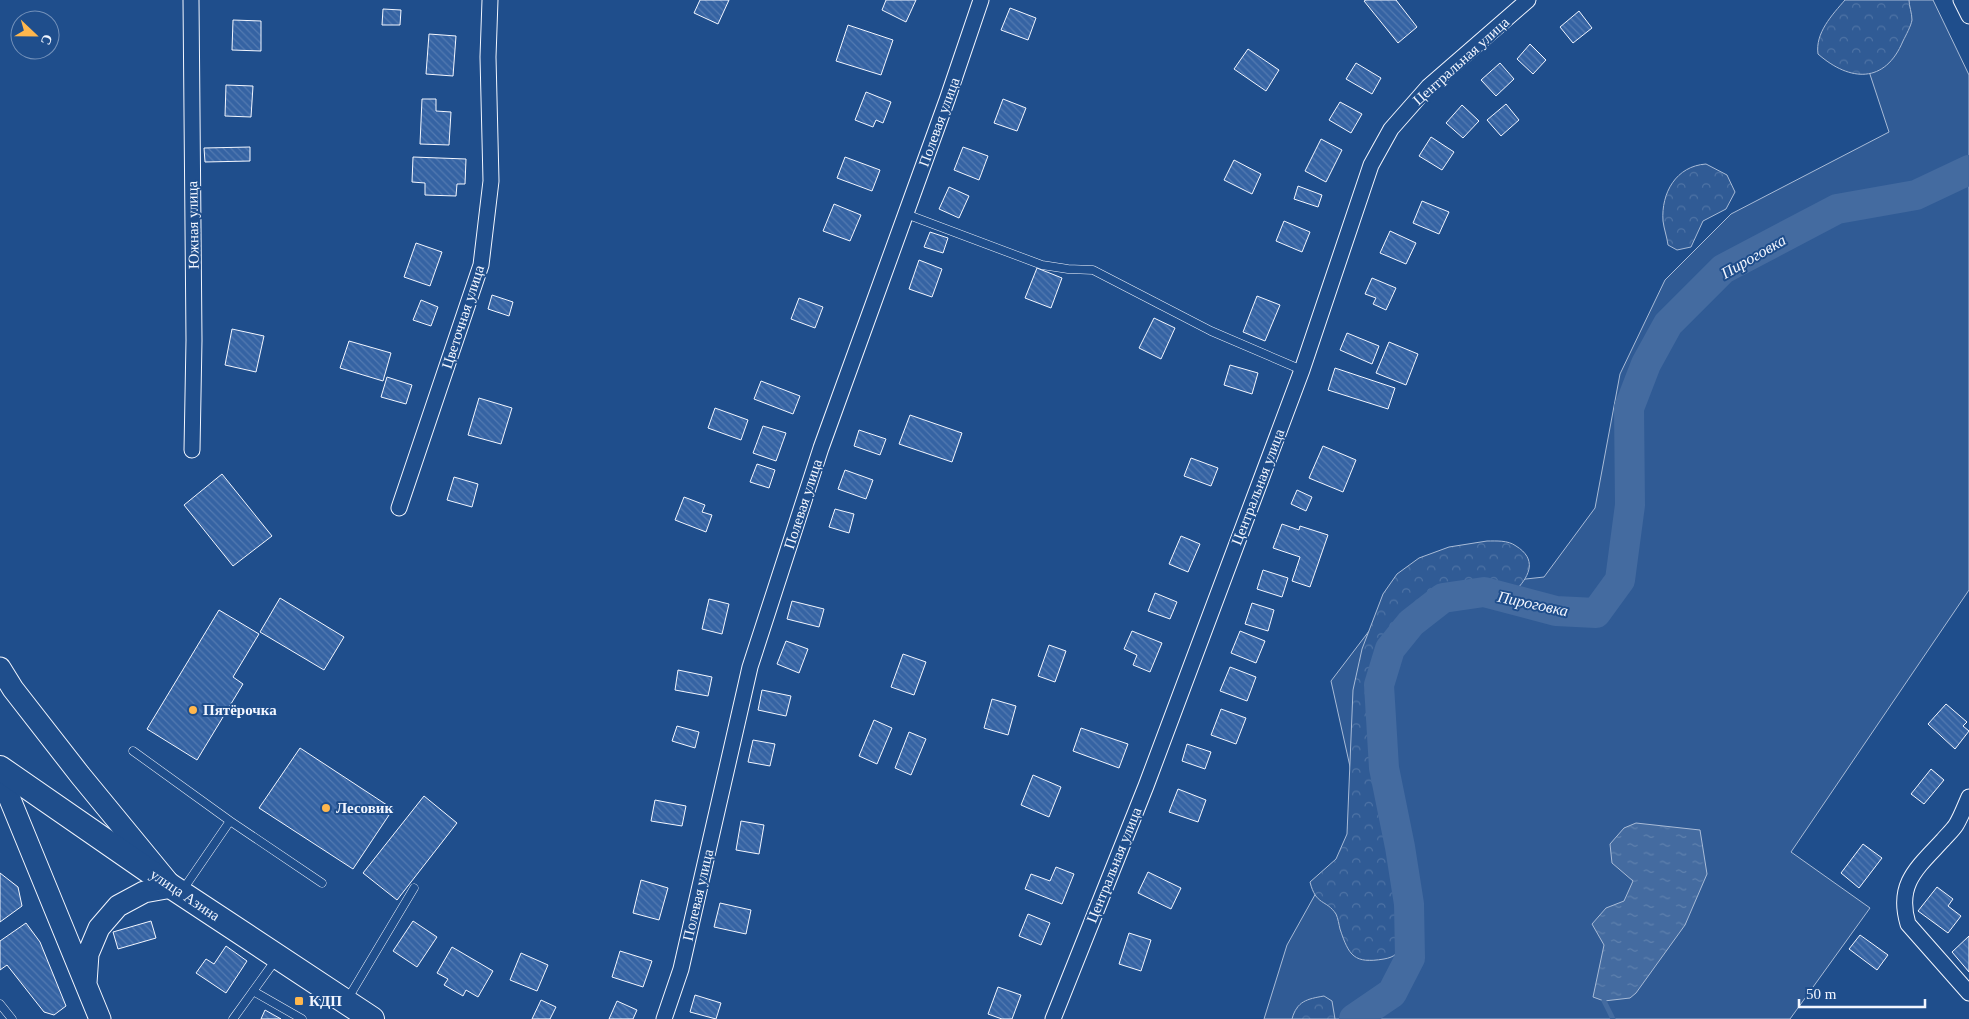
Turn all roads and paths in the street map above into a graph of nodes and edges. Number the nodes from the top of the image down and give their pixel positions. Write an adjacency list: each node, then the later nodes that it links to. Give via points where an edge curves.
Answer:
1 (191, 0): 9 (street, Южная улица)
2 (490, 0): 10 (street, Цветочная улица, via 490,181 481,265)
3 (981, 0): 7 (street, Полевая улица)
4 (1528, 0): 8 (street, Центральная улица, via 1428,87 1391,128 1371,165)
5 (1961, 0): 6 (street)
6 (1969, 16)
7 (906, 214): 8 (lane, via 1042,265 1093,270 1211,331); 30 (street, Полевая улица, via 821,448 750,667 681,969)
8 (1302, 370): 31 (street, Центральная улица, via 1149,776)
9 (192, 450)
10 (399, 508)
11 (0, 668): 19 (main road, via 80,776)
12 (133, 751): 16 (lane)
13 (0, 768): 19 (main road, улица Азина)
14 (0, 775): 21 (main road)
15 (1969, 797): 23 (street, via 1955,826 1912,873 1906,885 1904,913 1908,924)
16 (230, 821): 17 (lane); 19 (lane)
17 (322, 883)
18 (414, 888): 25 (lane)
19 (176, 890): 20 (main road, улица Азина); 21 (main road, via 144,892 118,906 99,928 88,954)
20 (278, 957): 22 (lane); 25 (main road, улица Азина)
21 (86, 983): 27 (main road)
22 (253, 992): 28 (lane); 29 (lane)
23 (1969, 994)
24 (0, 1004): 26 (lane)
25 (360, 1013)
26 (12, 1019)
27 (100, 1019)
28 (233, 1019)
29 (302, 1019)
30 (664, 1019)
31 (1053, 1019)

